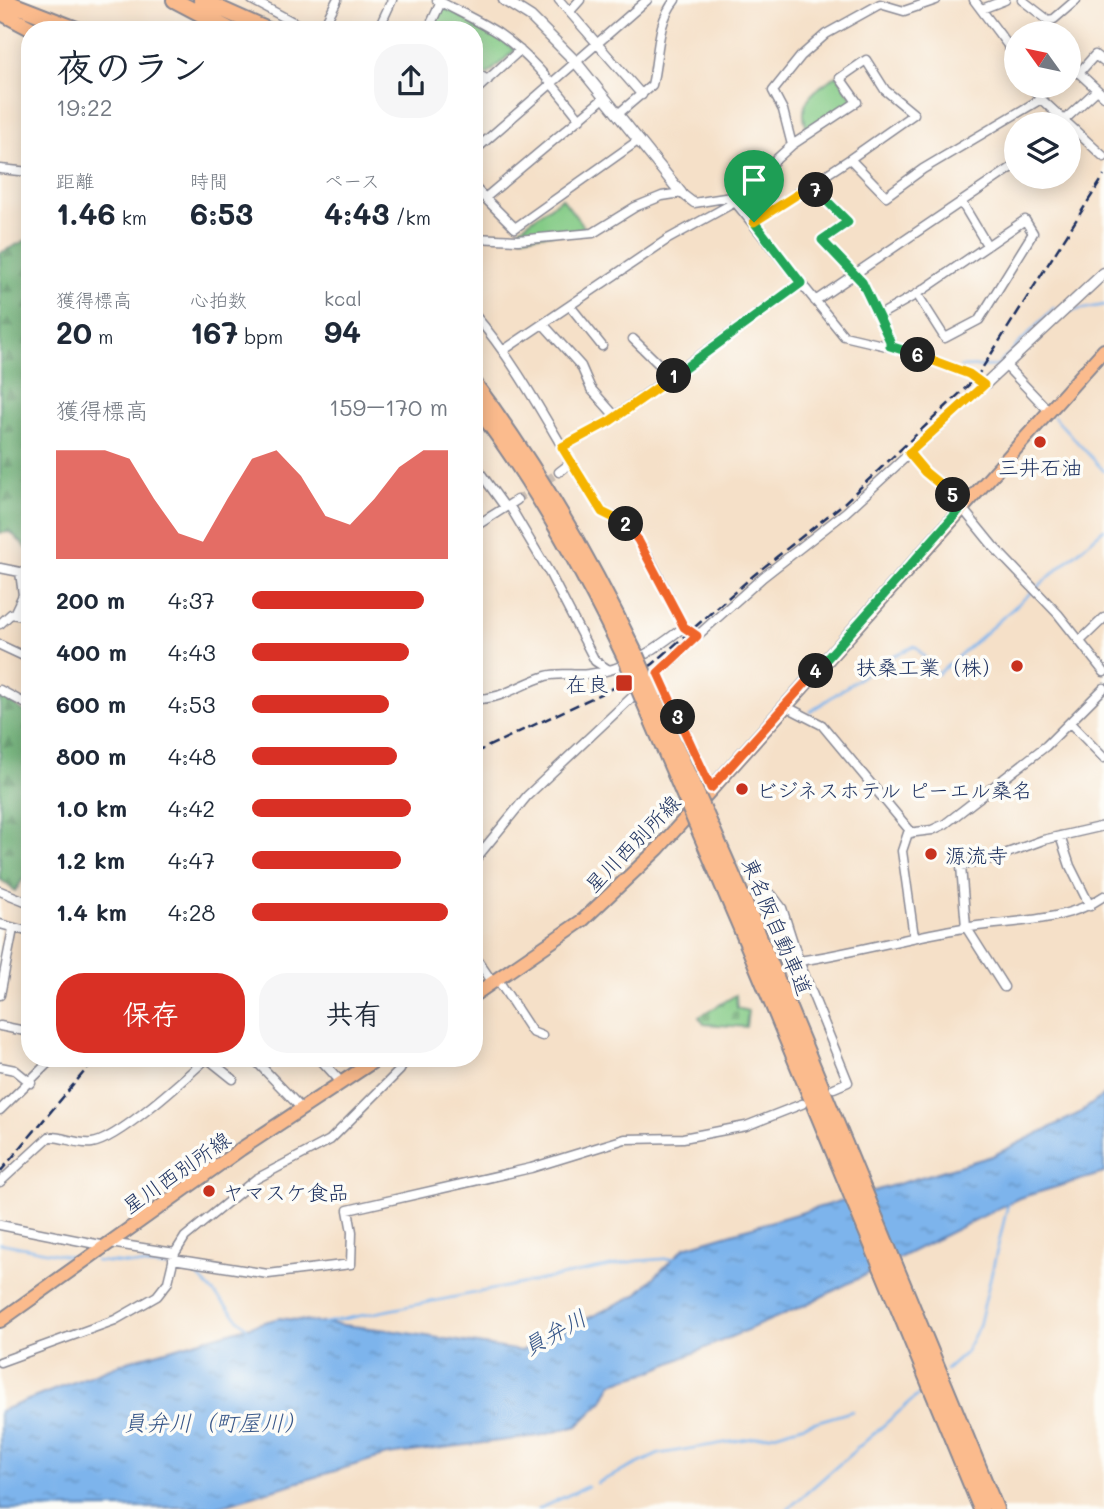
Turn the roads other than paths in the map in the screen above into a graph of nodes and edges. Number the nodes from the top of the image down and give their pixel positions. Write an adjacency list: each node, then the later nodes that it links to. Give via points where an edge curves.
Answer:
1 (1, 0): 22 (highway); 23 (highway)
2 (167, 0): 18 (highway)
3 (174, 0): 18 (highway)
4 (252, 0): 26 (street)
5 (337, 0): 27 (street)
6 (391, 0): 28 (street)
7 (504, 0): 36 (street, via 531,17)
8 (559, 0): 20 (street)
9 (580, 0): 20 (street)
10 (647, 0): 34 (street)
11 (675, 0): 43 (street, via 656,47 652,85)
12 (936, 0): 53 (street, via 904,11 880,4 826,34 801,56 773,90)
13 (974, 0): 19 (street)
14 (1005, 0): 19 (street)
15 (1022, 0): 16 (street, via 1048,20)
16 (1076, 0)
17 (439, 1): 29 (street); 30 (street)
18 (197, 6): 24 (highway); 25 (highway)
19 (982, 9): 33 (street)
20 (571, 10): 34 (street)
21 (0, 12): 31 (highway)
22 (42, 21)
23 (56, 21)
24 (218, 21)
25 (241, 21)
26 (291, 21)
27 (326, 21)
28 (382, 21)
29 (431, 21)
30 (475, 21)
31 (21, 23)
32 (483, 25): 35 (street)
33 (1004, 40)
34 (599, 42): 36 (street); 43 (street)
35 (520, 50): 39 (street); 40 (street)
36 (575, 61): 40 (street); 44 (street)
37 (1104, 62): 42 (street, via 1095,55 1079,73)
38 (483, 77): 39 (street)
39 (488, 80): 41 (street)
40 (552, 83): 49 (street); 51 (street)
41 (483, 84)
42 (1101, 93): 47 (street)
43 (642, 95): 48 (street)
44 (604, 98): 48 (street); 49 (street)
45 (1041, 99): 46 (street); 55 (street, via 886,196)
46 (1053, 112)
47 (1076, 112)
48 (618, 114): 52 (street)
49 (580, 119): 61 (street)
50 (1081, 137): 54 (street)
51 (483, 139)
52 (639, 140): 60 (street); 65 (street)
53 (792, 145): 55 (street, via 857,102 840,78 866,60 885,90 914,114); 62 (street)
54 (1104, 157)
55 (850, 159): 59 (street)
56 (0, 169): 57 (street)
57 (21, 171)
58 (1004, 173): 63 (street)
59 (812, 185): 64 (street); 70 (street, via 848,222 822,240)
60 (681, 193): 62 (street, via 694,203); 67 (street, via 635,207 593,233)
61 (485, 198): 65 (street)
62 (734, 199): 64 (street); 74 (street)
63 (962, 203): 68 (street); 70 (street)
64 (754, 222): 71 (street)
65 (515, 228): 67 (street)
66 (483, 238): 67 (street)
67 (518, 240)
68 (987, 245): 72 (street); 72 (street, via 1025,220 1033,233 979,320 945,338)
69 (1104, 273): 83 (street)
70 (856, 276): 73 (street); 75 (street)
71 (801, 283): 73 (street); 84 (street)
72 (917, 294): 75 (street)
73 (815, 301): 80 (street, via 844,336)
74 (570, 306): 76 (street); 79 (street)
75 (878, 316): 80 (street)
76 (543, 324): 82 (street); 91 (street, via 581,366 591,389)
77 (483, 325): 82 (street)
78 (633, 339): 84 (street)
79 (602, 346)
80 (890, 346): 85 (street, via 969,374)
81 (1104, 350): 89 (main road, 星川西別所線)
82 (504, 351): 93 (street)
83 (1006, 366): 85 (street); 89 (street)
84 (672, 377): 91 (street)
85 (984, 385): 94 (street)
86 (483, 394): 92 (highway)
87 (483, 398): 92 (highway, 東名阪自動車道)
88 (483, 411): 92 (highway, 東名阪自動車道)
89 (1049, 411): 99 (main road, 星川西別所線)
90 (483, 415): 92 (highway)
91 (616, 417): 93 (street)
92 (499, 425): 168 (highway, 東名阪自動車道, bridge, via 631,658)
93 (562, 447): 95 (street)
94 (909, 453): 99 (street); 109 (street)
95 (572, 462): 96 (street); 108 (street, via 602,512 624,521 638,540)
96 (559, 471)
97 (483, 474): 98 (street)
98 (510, 504): 100 (street); 113 (street, via 595,661)
99 (962, 507): 110 (street); 120 (main road, 星川西別所線)
100 (483, 521)
101 (0, 568): 102 (street, via 20,572)
102 (21, 580)
103 (21, 599): 104 (street)
104 (14, 614): 105 (street); 107 (street)
105 (21, 615)
106 (1104, 618): 110 (street)
107 (0, 624)
108 (684, 627): 109 (street); 113 (street, via 646,657)
109 (697, 636): 115 (street)
110 (1081, 640): 114 (street)
111 (0, 645): 112 (street)
112 (21, 655)
113 (609, 670): 118 (street, via 558,673)
114 (1104, 672)
115 (658, 673): 123 (street); 127 (street, via 527,796)
116 (1104, 688): 121 (street)
117 (0, 690): 119 (street)
118 (483, 699)
119 (21, 701)
120 (785, 706): 123 (main road, 星川西別所線); 125 (street, via 822,724)
121 (1070, 723): 122 (street); 125 (street, via 946,824)
122 (1104, 758)
123 (711, 788): 140 (main road, 星川西別所線, via 621,886 583,920)
124 (1104, 826): 126 (street)
125 (912, 833): 137 (street, via 902,851)
126 (1060, 836): 132 (street); 134 (street, via 961,866)
127 (483, 850)
128 (0, 891): 131 (street)
129 (755, 894): 138 (street, via 772,895 782,908)
130 (1104, 896): 132 (street)
131 (21, 899)
132 (1090, 905): 134 (street)
133 (0, 925): 135 (street)
134 (965, 927): 137 (street); 141 (street)
135 (13, 929): 136 (street); 143 (street)
136 (21, 930)
137 (914, 937): 138 (street, via 856,953)
138 (799, 961): 158 (street, via 848,1082)
139 (483, 967): 140 (street)
140 (495, 982): 142 (main road, 星川西別所線); 146 (street, via 532,1032)
141 (1004, 987)
142 (483, 989)
143 (0, 995)
144 (0, 1026): 145 (street)
145 (21, 1030)
146 (542, 1035)
147 (0, 1067): 157 (street, via 15,1070)
148 (45, 1067): 157 (street)
149 (198, 1067): 162 (street, via 105,1138 82,1143 49,1136)
150 (217, 1067): 155 (street)
151 (262, 1067): 160 (street)
152 (327, 1067): 156 (street)
153 (364, 1067): 156 (main road, 星川西別所線)
154 (401, 1067): 165 (street, via 338,1134 239,1191 185,1237)
155 (233, 1079)
156 (341, 1082): 160 (main road, 星川西別所線)
157 (31, 1083): 161 (street)
158 (834, 1088)
159 (802, 1104): 165 (street, via 746,1126 683,1138 625,1139 531,1168 348,1210 351,1264 268,1274)
160 (301, 1108): 164 (main road, 星川西別所線)
161 (1, 1109)
162 (0, 1182)
163 (0, 1225): 164 (street)
164 (108, 1244): 165 (street); 166 (main road, 星川西別所線)
165 (173, 1261): 167 (street, via 168,1282 157,1296 129,1313)
166 (0, 1321)
167 (0, 1362)
168 (947, 1409): 169 (highway, 東名阪自動車道); 170 (highway, 東名阪自動車道)
169 (981, 1509)
170 (996, 1509)

